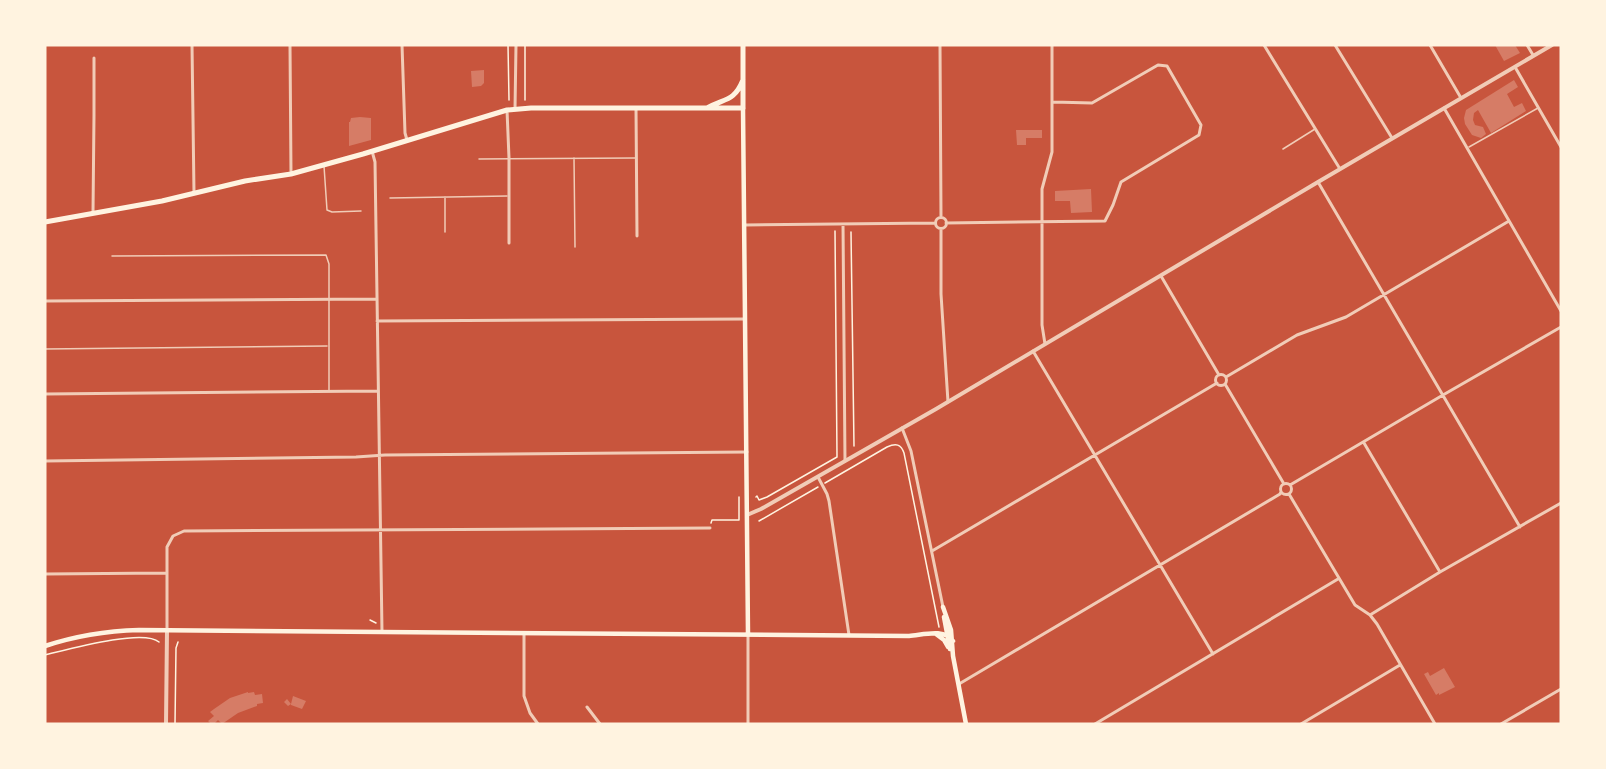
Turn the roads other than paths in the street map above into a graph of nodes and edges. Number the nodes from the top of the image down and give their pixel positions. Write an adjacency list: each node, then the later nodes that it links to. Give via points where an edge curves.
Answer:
1 (192, 45): 41 (street)
2 (290, 45): 39 (street)
3 (402, 45): 28 (street)
4 (516, 45): 20 (street)
5 (743, 45): 16 (main road)
6 (940, 45): 47 (street)
7 (1052, 45): 18 (street)
8 (1264, 45): 26 (street)
9 (1335, 45): 27 (street)
10 (1430, 45): 17 (street)
11 (1527, 45): 13 (street)
12 (1552, 45): 13 (street)
13 (1533, 56): 15 (street)
14 (94, 58): 46 (street)
15 (1515, 67): 17 (street); 19 (street)
16 (744, 76): 22 (main road, via 732,97); 23 (main road)
17 (1461, 98): 24 (street)
18 (1053, 102): 52 (street, via 1052,152 1042,189); 52 (street, via 1092,102 1158,65 1167,66 1201,125 1199,135 1121,183 1105,221)
19 (1538, 107): 29 (street); 30 (lane)
20 (515, 108): 21 (main road); 25 (main road)
21 (636, 108): 22 (main road); 35 (street)
22 (705, 108): 23 (main road)
23 (744, 108): 54 (main road)
24 (1444, 108): 27 (street); 30 (street)
25 (507, 110): 28 (main road); 33 (street)
26 (1315, 129): 31 (lane); 38 (street)
27 (1392, 139): 38 (street)
28 (407, 140): 32 (main road)
29 (1561, 147)
30 (1467, 148): 48 (street)
31 (1283, 149)
32 (372, 151): 37 (main road); 63 (street)
33 (509, 158): 34 (lane); 36 (lane); 42 (street)
34 (574, 158): 35 (lane); 59 (lane)
35 (636, 158): 57 (street)
36 (479, 159)
37 (324, 165): 39 (main road); 45 (lane, via 327,210)
38 (1340, 169): 40 (street)
39 (291, 174): 41 (main road)
40 (1318, 182): 61 (street); 62 (street)
41 (194, 194): 46 (main road)
42 (508, 196): 43 (lane); 58 (street)
43 (445, 197): 44 (lane); 56 (lane)
44 (390, 198)
45 (361, 211)
46 (92, 213): 49 (main road)
47 (941, 217): 50 (street); 51 (street)
48 (1509, 220): 62 (street); 66 (street)
49 (45, 222)
50 (935, 223): 53 (street); 55 (street)
51 (946, 223): 52 (street); 55 (street)
52 (1042, 223): 70 (street)
53 (843, 224): 54 (street); 89 (street)
54 (745, 225): 67 (main road)
55 (941, 228): 82 (street)
56 (445, 232)
57 (637, 236)
58 (508, 243)
59 (575, 247)
60 (112, 256): 64 (lane, via 326,255)
61 (1161, 276): 70 (street); 74 (street)
62 (1384, 294): 75 (street, via 1346,317 1296,335); 81 (street)
63 (376, 299): 64 (street); 68 (street)
64 (328, 300): 65 (street); 71 (lane)
65 (45, 301)
66 (1561, 311)
67 (746, 318): 68 (street); 85 (main road)
68 (377, 321): 79 (street)
69 (1561, 327): 81 (street)
70 (1045, 344): 73 (street)
71 (328, 346): 72 (lane); 78 (lane)
72 (45, 349)
73 (1033, 351): 82 (street); 86 (street)
74 (1219, 375): 75 (street); 76 (street)
75 (1226, 377): 77 (street)
76 (1217, 383): 77 (street); 86 (street)
77 (1225, 384): 91 (street)
78 (329, 391): 79 (street); 80 (street)
79 (378, 391): 87 (street)
80 (45, 394)
81 (1443, 395): 84 (street); 97 (street)
82 (948, 402): 83 (street)
83 (902, 428): 89 (street); 100 (street, via 911,451)
84 (1364, 443): 92 (street); 102 (street)
85 (747, 452): 87 (street); 96 (main road)
86 (1095, 455): 100 (street); 101 (street)
87 (379, 456): 88 (street); 99 (street)
88 (45, 461)
89 (845, 461): 90 (street)
90 (818, 477): 96 (street); 115 (street, via 830,501)
91 (1284, 484): 92 (street); 93 (street)
92 (1290, 485): 94 (street)
93 (1281, 492): 94 (street); 101 (street)
94 (1289, 494): 105 (street)
95 (1561, 503): 97 (street)
96 (747, 515): 112 (main road)
97 (1520, 526): 102 (street)
98 (710, 528): 99 (street)
99 (380, 531): 103 (street, via 184,531 168,543); 110 (street)
100 (932, 551): 106 (street)
101 (1160, 564): 119 (street); 122 (street)
102 (1440, 572): 107 (street)
103 (166, 573): 104 (street); 109 (street)
104 (45, 574)
105 (1338, 579): 107 (street, via 1355,605); 119 (street)
106 (943, 607): 108 (main road); 116 (main road)
107 (1370, 615): 121 (street)
108 (944, 619): 113 (main road, via 943,628); 114 (main road)
109 (167, 630): 110 (main road); 117 (main road, via 113,632); 125 (street)
110 (382, 632): 111 (main road)
111 (524, 633): 112 (main road); 126 (street, via 524,696)
112 (748, 634): 115 (main road); 128 (street)
113 (936, 634): 114 (main road); 115 (main road); 118 (main road)
114 (948, 634): 116 (main road); 118 (main road)
115 (849, 635)
116 (953, 641): 120 (main road)
117 (45, 646)
118 (950, 649): 120 (main road)
119 (1213, 654): 130 (street)
120 (953, 656): 122 (main road)
121 (1400, 665): 131 (street); 132 (street)
122 (958, 684): 129 (main road)
123 (1561, 689): 133 (street)
124 (587, 707): 127 (street)
125 (166, 724)
126 (538, 724)
127 (600, 724)
128 (748, 724)
129 (966, 724)
130 (1095, 724)
131 (1301, 724)
132 (1435, 724)
133 (1501, 724)

